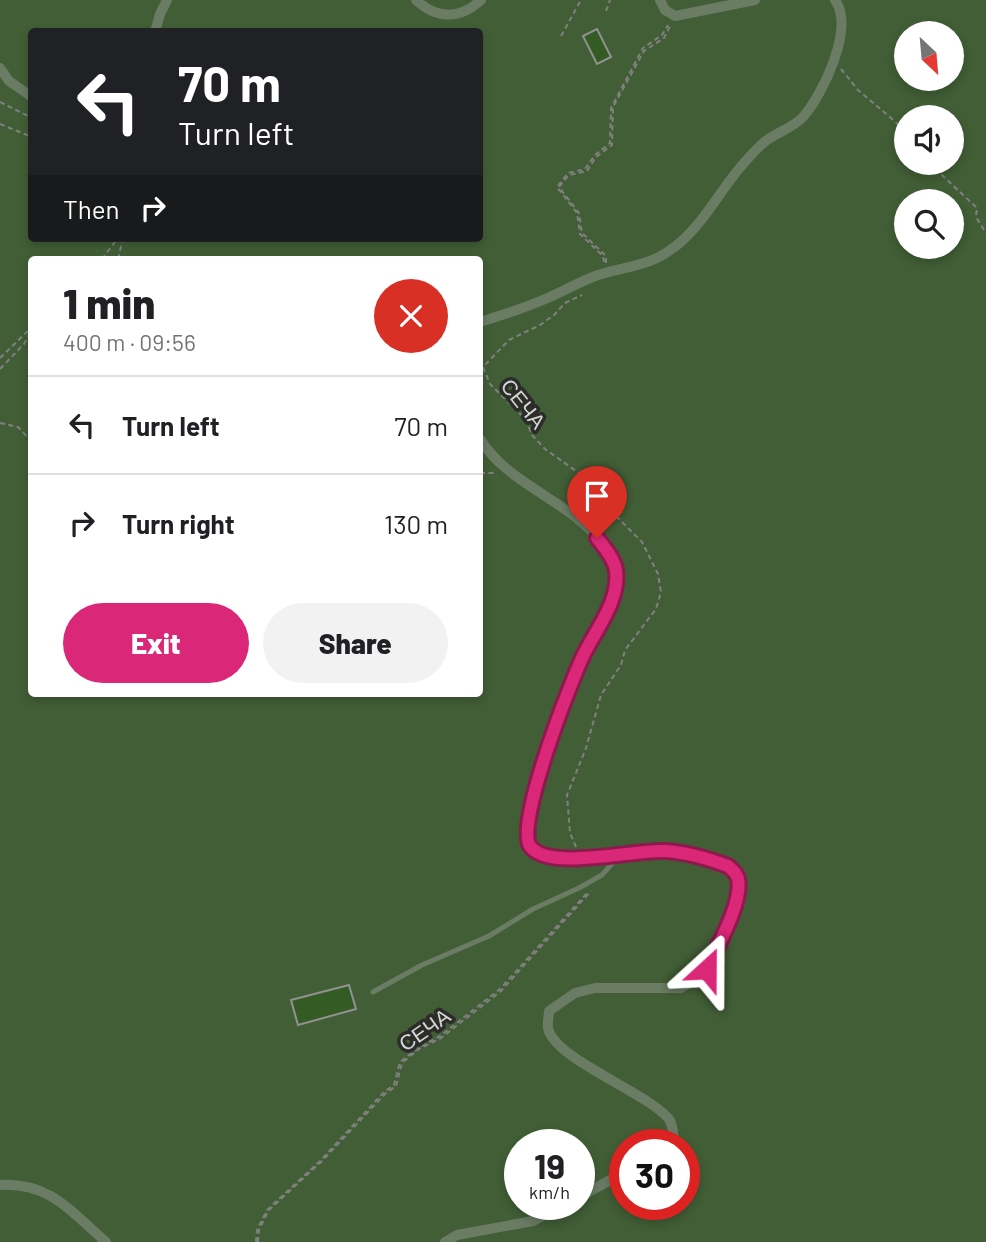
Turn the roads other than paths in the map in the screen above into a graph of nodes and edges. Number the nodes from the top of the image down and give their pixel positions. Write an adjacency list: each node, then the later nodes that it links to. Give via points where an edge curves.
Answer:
1 (167, 0): 7 (street)
2 (416, 0): 3 (street, via 429,10 459,15)
3 (481, 0)
4 (660, 0): 5 (street, via 674,15)
5 (755, 0)
6 (835, 0): 10 (street, via 842,30 814,101 801,120 766,141 745,161 696,227 643,264 606,273)
7 (156, 28)
8 (0, 68): 9 (street)
9 (28, 94)
10 (483, 321)
11 (483, 444): 12 (street, via 504,467 583,522 616,568 609,608 560,711 528,814 527,838 531,848 555,859)
12 (620, 854): 13 (lane, via 600,877); 14 (street, via 668,851 728,866 738,880 736,902 700,977 681,988 595,988 575,993 549,1011 548,1028 560,1047 647,1102 670,1120)
13 (373, 992)
14 (672, 1129)
15 (0, 1185): 17 (street, via 43,1190)
16 (535, 1220): 18 (street, via 457,1235)
17 (106, 1242)
18 (444, 1242)

